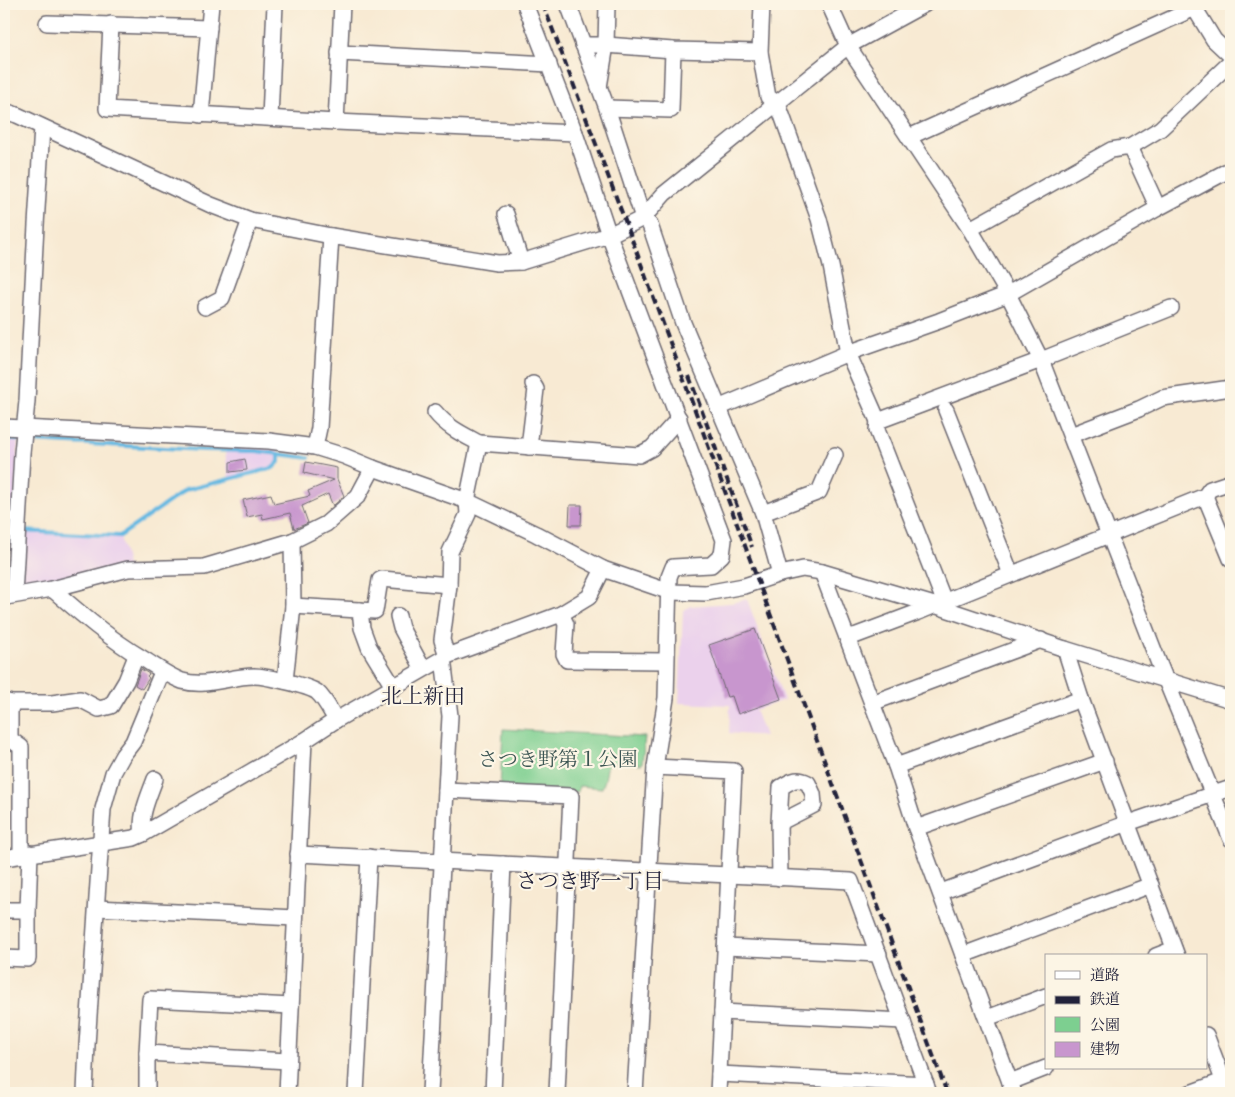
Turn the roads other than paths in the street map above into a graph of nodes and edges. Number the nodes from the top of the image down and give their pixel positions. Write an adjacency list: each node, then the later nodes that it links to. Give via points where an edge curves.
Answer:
1 (211, 4): 13 (street)
2 (275, 4): 28 (street)
3 (342, 4): 19 (street)
4 (525, 4): 22 (street)
5 (568, 4): 14 (street)
6 (607, 4): 15 (street)
7 (762, 4): 18 (street)
8 (829, 4): 16 (street)
9 (925, 4): 16 (street)
10 (1193, 6): 20 (street, via 1214,40); 32 (street)
11 (47, 23): 12 (street)
12 (111, 24): 13 (street); 27 (street, via 108,109)
13 (209, 28): 27 (street)
14 (583, 45): 15 (street); 23 (street)
15 (606, 45): 17 (street); 23 (street)
16 (848, 46): 24 (street); 32 (street)
17 (672, 50): 18 (street); 25 (street, via 671,110)
18 (760, 52): 24 (street, via 768,97)
19 (340, 53): 22 (street); 29 (street)
20 (1231, 56)
21 (1231, 62): 33 (street, via 1160,129)
22 (549, 64): 31 (street)
23 (598, 88): 25 (street)
24 (778, 104): 37 (street, via 664,194); 46 (street, via 819,220)
25 (607, 108): 37 (street)
26 (4, 111): 30 (street)
27 (202, 115): 28 (street)
28 (270, 118): 29 (street)
29 (336, 122): 31 (street)
30 (42, 127): 38 (street); 56 (street)
31 (575, 133): 40 (street)
32 (909, 137): 39 (street)
33 (1130, 148): 35 (street); 39 (street, via 1111,150)
34 (1231, 169): 35 (street)
35 (1158, 208): 43 (street)
36 (506, 214): 42 (street)
37 (643, 218): 40 (street); 50 (street, via 650,225 683,323)
38 (250, 220): 41 (street); 44 (street, via 222,298)
39 (970, 228): 43 (street)
40 (609, 235): 42 (street); 53 (street)
41 (331, 236): 42 (street, via 497,263); 59 (street, via 320,428)
42 (521, 262)
43 (1008, 294): 46 (street); 47 (street)
44 (205, 307)
45 (1170, 308): 47 (street)
46 (848, 353): 50 (street); 54 (street)
47 (1041, 360): 54 (street); 57 (street)
48 (533, 384): 60 (street, via 536,390)
49 (1231, 388): 57 (street, via 1162,398)
50 (718, 408): 66 (street)
51 (946, 410): 73 (street)
52 (435, 412): 58 (street, via 454,430)
53 (679, 418): 60 (street, via 652,448 639,455); 76 (street, via 724,540 722,556 711,565 673,566 669,577)
54 (878, 421): 78 (street, via 877,430)
55 (4, 427): 56 (street)
56 (25, 428): 59 (street, via 269,440); 77 (street)
57 (1071, 435): 67 (street)
58 (479, 443): 60 (street); 65 (street)
59 (315, 447): 62 (street)
60 (529, 447)
61 (835, 455): 66 (street, via 819,492)
62 (373, 468): 65 (street); 68 (street, via 358,496 326,524)
63 (1231, 482): 64 (street, via 1210,489)
64 (1205, 496): 67 (street); 69 (street)
65 (467, 502): 70 (street); 74 (street, via 468,514 450,552)
66 (763, 513): 72 (street)
67 (1109, 534): 73 (street); 92 (street)
68 (292, 542): 75 (street, via 204,567 128,569); 79 (street)
69 (1231, 559)
70 (603, 570): 76 (street); 81 (street, via 589,597)
71 (822, 572): 72 (street, via 803,570); 78 (street); 83 (street)
72 (780, 574): 76 (street, via 744,586 706,593)
73 (1011, 574): 78 (street)
74 (449, 585): 80 (street, via 382,579 375,611); 87 (street, via 442,640)
75 (52, 589): 77 (street); 86 (street)
76 (670, 592): 88 (street)
77 (9, 596)
78 (939, 603): 83 (street); 84 (street)
79 (292, 606): 80 (street); 91 (street)
80 (360, 610): 93 (street, via 369,647)
81 (561, 614): 87 (street); 88 (street, via 566,624 564,654 567,660)
82 (398, 616): 89 (street)
83 (847, 637): 97 (street)
84 (1042, 640): 85 (street); 97 (street)
85 (1065, 649): 92 (street); 94 (street)
86 (136, 656): 90 (street); 96 (street, via 111,706 99,708 80,699 52,703)
87 (445, 657): 89 (street); 105 (street, via 450,716)
88 (666, 661): 102 (street, via 666,698)
89 (423, 670): 93 (street)
90 (162, 672): 91 (street, via 197,683 254,676); 112 (street, via 133,742 113,773 103,810)
91 (285, 681): 98 (street, via 315,691)
92 (1168, 682): 95 (street); 106 (street)
93 (394, 688): 98 (street)
94 (1082, 699): 100 (street); 101 (street)
95 (1231, 700)
96 (8, 702): 113 (street, via 10,740 21,747)
97 (872, 703): 101 (street)
98 (336, 720): 99 (street)
99 (304, 741): 110 (street); 114 (street)
100 (1105, 761): 108 (street); 109 (street)
101 (896, 766): 109 (street)
102 (655, 767): 120 (street); 121 (street, via 734,771)
103 (155, 778): 110 (street, via 141,827)
104 (1231, 788): 106 (street)
105 (446, 790): 117 (street); 119 (street, via 571,796)
106 (1214, 795): 108 (street); 111 (street)
107 (779, 823): 122 (street)
108 (1128, 823): 123 (street); 124 (street)
109 (916, 828): 124 (street)
110 (143, 834): 112 (street)
111 (1231, 839)
112 (101, 842): 113 (street); 125 (street)
113 (26, 854): 116 (street); 127 (street)
114 (298, 854): 115 (street); 128 (street)
115 (369, 857): 117 (street); 150 (street)
116 (4, 858)
117 (443, 861): 118 (street); 151 (street)
118 (503, 864): 119 (street); 152 (street)
119 (567, 867): 120 (street); 153 (street)
120 (648, 871): 121 (street); 154 (street)
121 (729, 875): 122 (street); 129 (street)
122 (780, 878): 131 (street, via 851,882)
123 (1151, 885): 130 (street); 132 (street)
124 (940, 892): 132 (street)
125 (96, 908): 128 (street); 147 (street)
126 (4, 910): 127 (street)
127 (28, 910): 133 (street, via 28,959)
128 (295, 918): 135 (street)
129 (725, 947): 131 (street); 136 (street)
130 (1175, 952)
131 (879, 954): 138 (street)
132 (963, 955): 137 (street)
133 (4, 958)
134 (1045, 996): 137 (street)
135 (291, 1006): 140 (street, via 150,999); 141 (street)
136 (722, 1012): 138 (street); 143 (street)
137 (987, 1018): 145 (street)
138 (903, 1021): 146 (street)
139 (1208, 1040): 144 (street)
140 (147, 1053): 141 (street); 148 (street)
141 (288, 1061): 149 (street)
142 (1045, 1069): 145 (street)
143 (719, 1074): 146 (street); 155 (street)
144 (1227, 1084): 156 (street)
145 (1012, 1088)
146 (927, 1089)
147 (85, 1093)
148 (147, 1093)
149 (287, 1093)
150 (356, 1093)
151 (430, 1093)
152 (493, 1093)
153 (557, 1093)
154 (635, 1093)
155 (718, 1093)
156 (1190, 1093)

